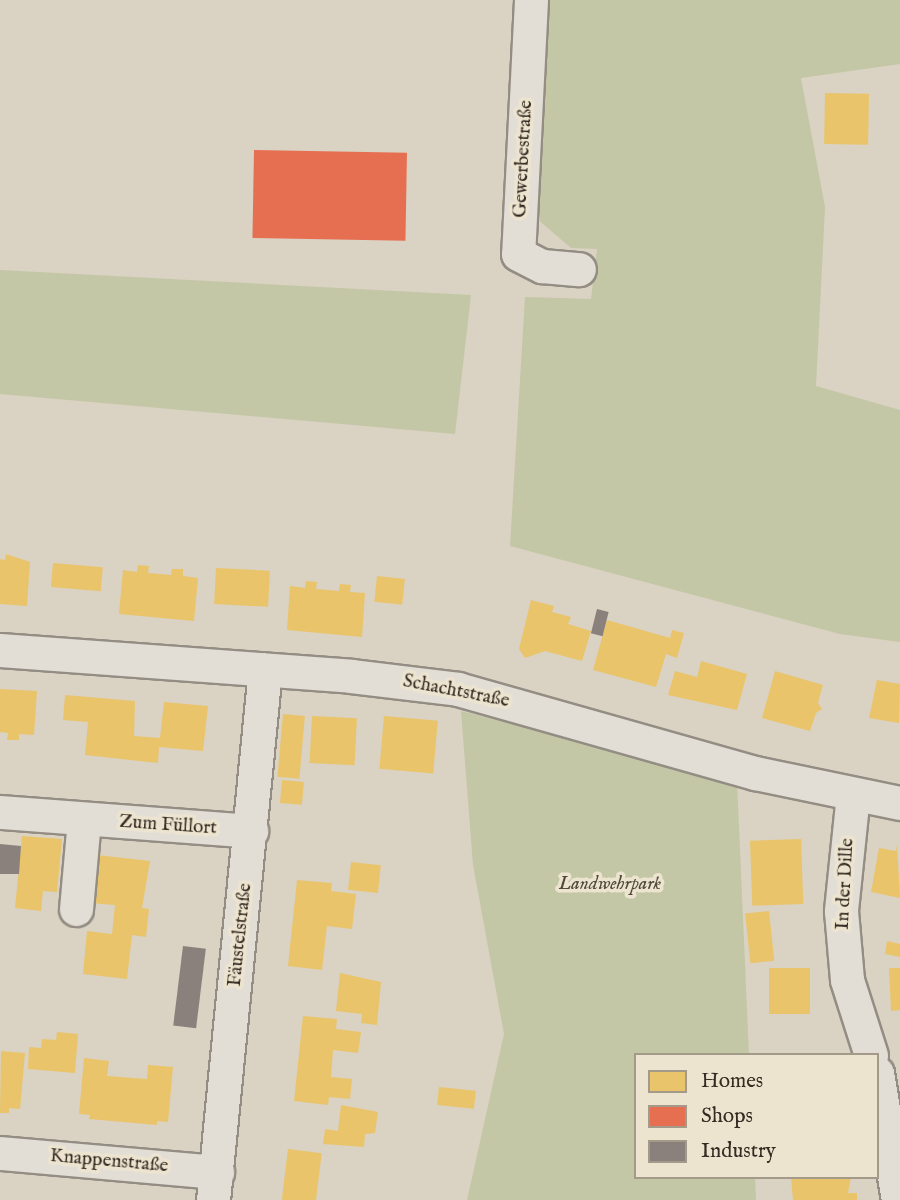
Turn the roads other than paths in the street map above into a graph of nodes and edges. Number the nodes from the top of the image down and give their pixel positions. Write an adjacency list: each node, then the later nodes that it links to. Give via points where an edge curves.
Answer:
1 (531, 0): 2 (street, Gewerbestraße, via 518,254 542,265)
2 (579, 270)
3 (0, 650): 4 (street, Schachtstraße)
4 (265, 670): 5 (street, Schachtstraße, via 458,689 755,773); 9 (street, Fäustelstraße)
5 (853, 794): 6 (street, Schachtstraße); 11 (street, In der Dille, via 841,911 847,979)
6 (900, 803)
7 (0, 812): 8 (street, Zum Füllort)
8 (84, 820): 9 (street, Zum Füllort); 10 (street)
9 (251, 831): 14 (street, Fäustelstraße)
10 (76, 909)
11 (871, 1053)
12 (879, 1085): 15 (street)
13 (0, 1153): 14 (street, Knappenstraße)
14 (215, 1186)
15 (898, 1200)

